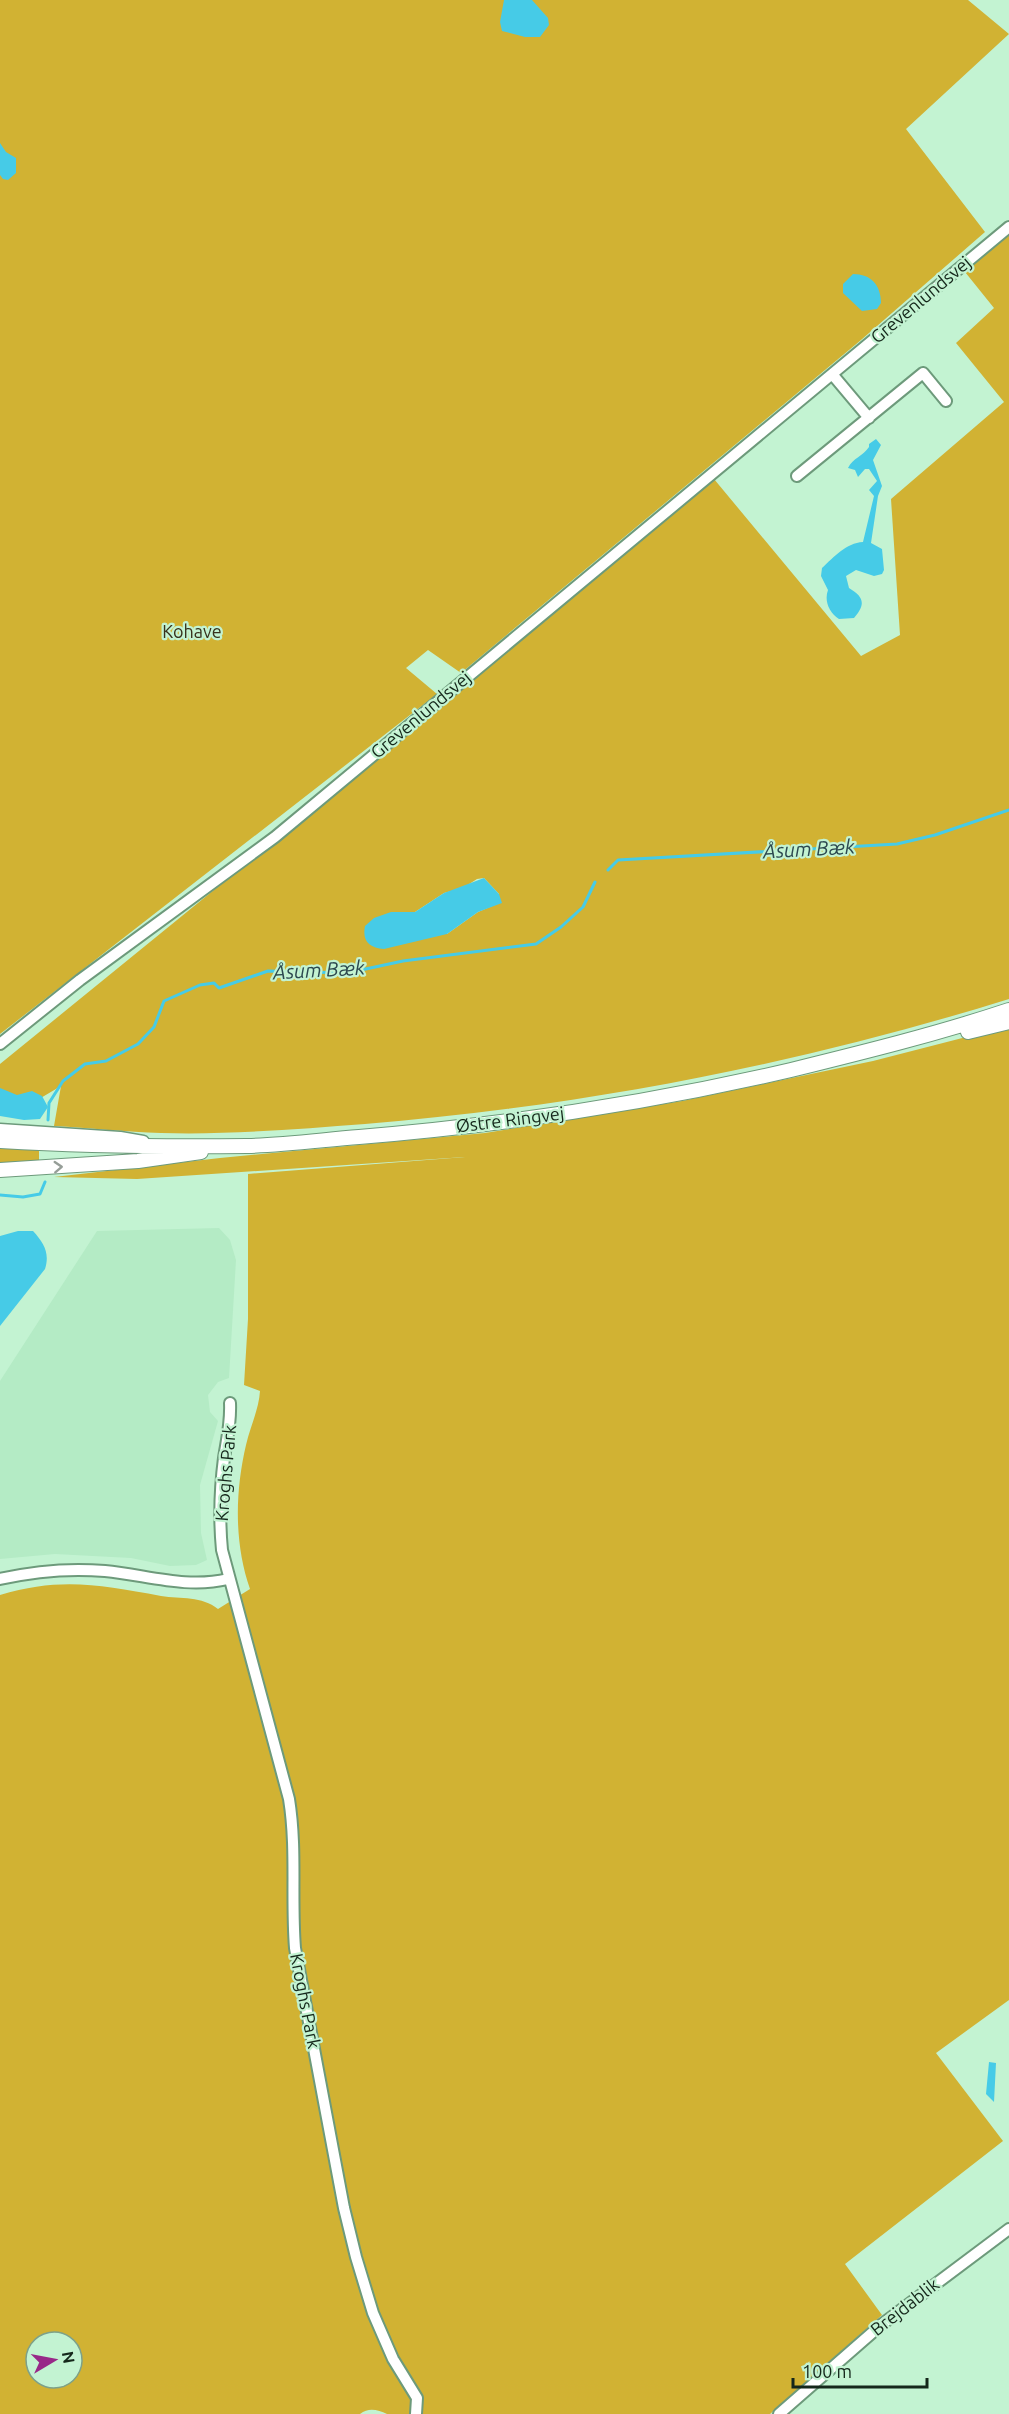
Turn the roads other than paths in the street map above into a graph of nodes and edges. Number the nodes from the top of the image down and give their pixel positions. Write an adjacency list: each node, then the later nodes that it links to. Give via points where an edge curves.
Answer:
1 (1009, 227): 2 (street, Grevenlundsvej)
2 (832, 374): 4 (street); 8 (street, Grevenlundsvej, via 275,837 80,980)
3 (946, 401): 4 (street, via 923,373)
4 (869, 417): 5 (street)
5 (797, 476)
6 (1009, 1010): 9 (main road, Østre Ringvej)
7 (1009, 1022): 9 (main road)
8 (0, 1044)
9 (875, 1050): 13 (main road, Østre Ringvej, via 665,1097 546,1117)
10 (0, 1130): 12 (street, via 120,1138)
11 (0, 1141): 12 (main road, Østre Ringvej)
12 (156, 1145): 13 (main road, Østre Ringvej)
13 (249, 1146): 14 (main road, one-way to 13, via 138,1161)
14 (0, 1170)
15 (230, 1403): 17 (street, Kroghs Park, via 219,1518)
16 (0, 1579): 17 (street, via 76,1569 203,1584)
17 (228, 1579): 19 (street, Kroghs Park, via 289,1799 294,1832 295,1948 344,2208 373,2313 393,2359 417,2398)
18 (1009, 2229): 20 (street, Brejdablik, via 881,2325)
19 (416, 2414)
20 (779, 2414)

